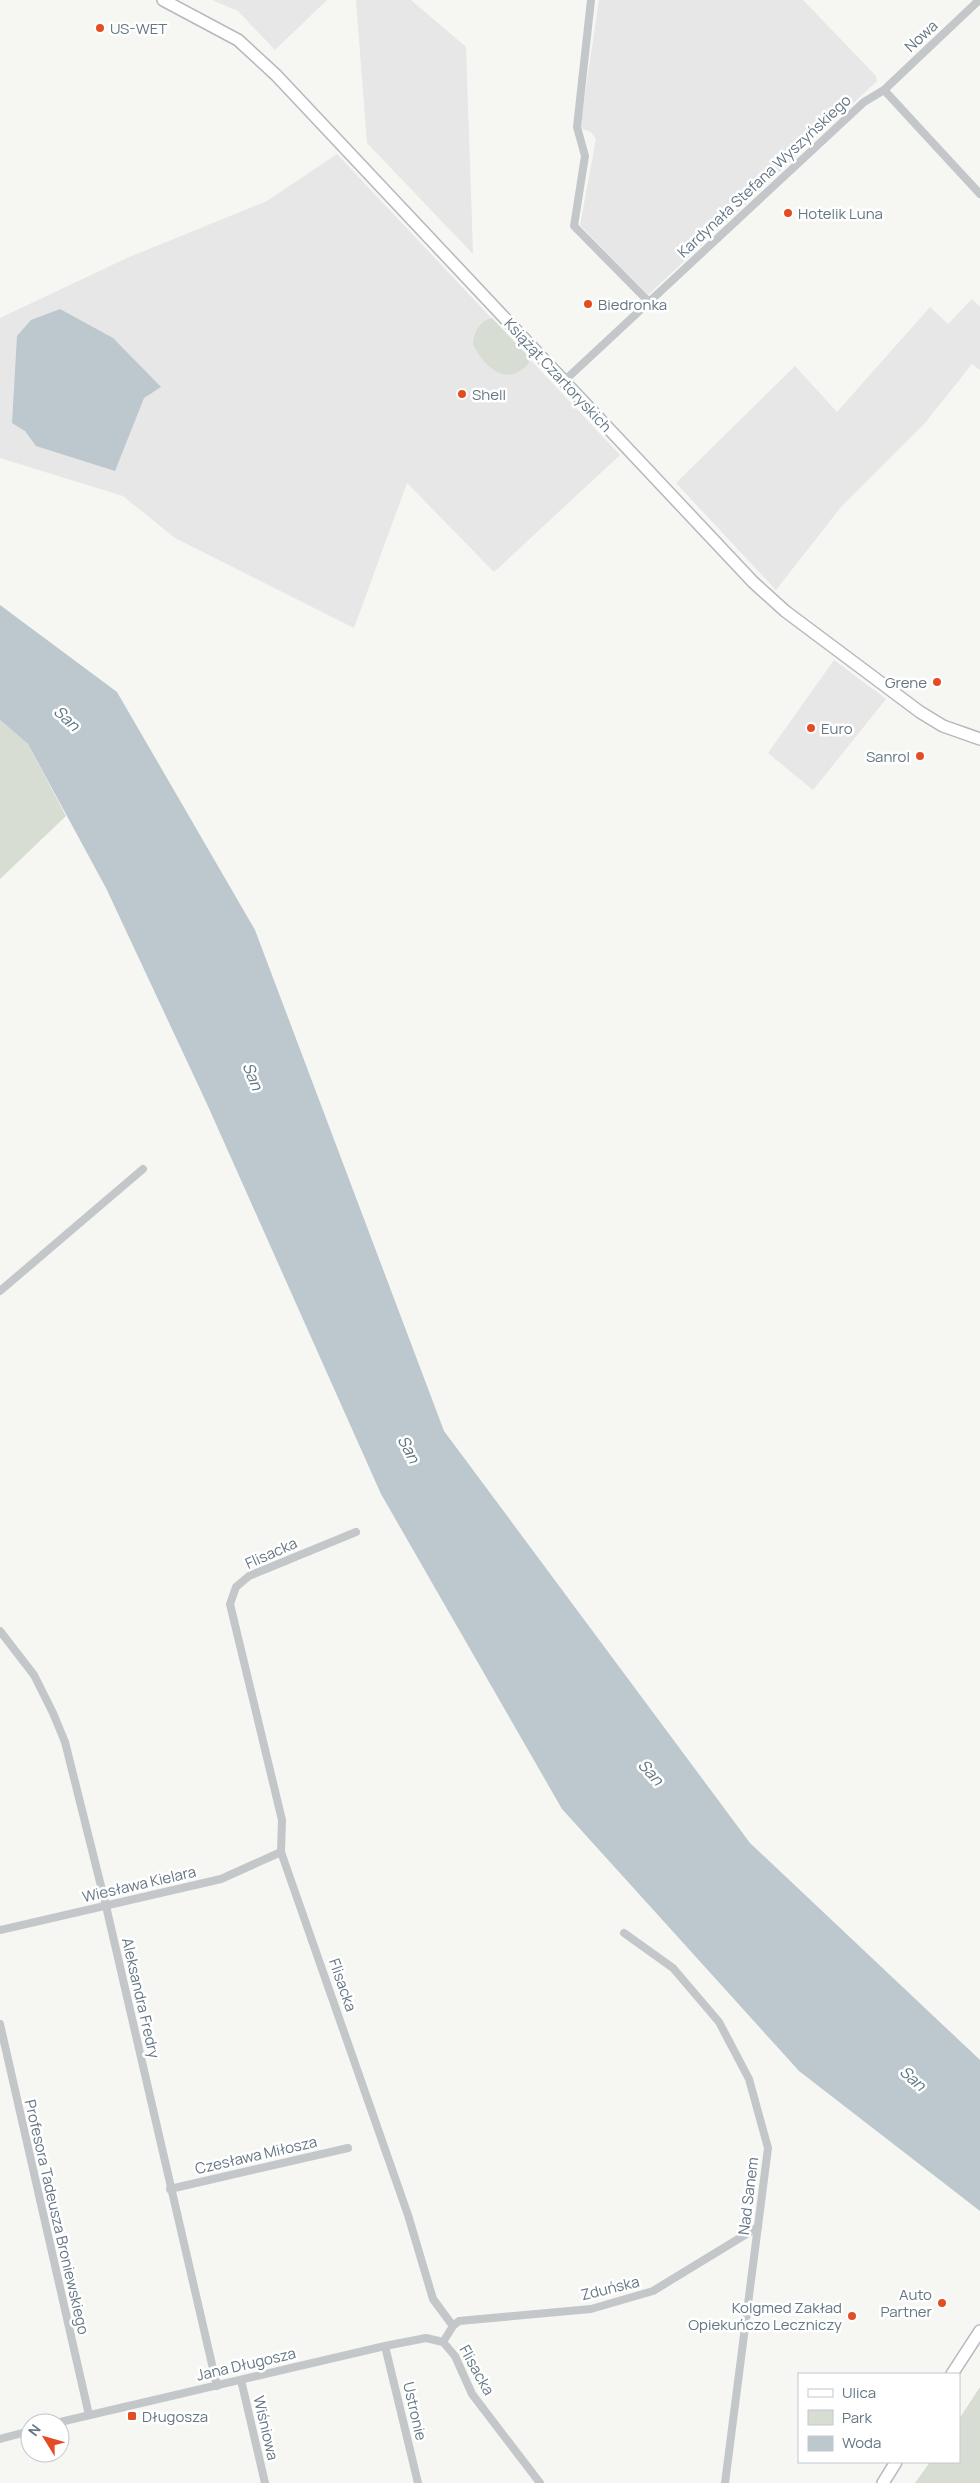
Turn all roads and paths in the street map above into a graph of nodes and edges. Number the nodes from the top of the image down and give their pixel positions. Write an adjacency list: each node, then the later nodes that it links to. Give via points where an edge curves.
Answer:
1 (163, 0): 7 (main road, Książąt Czartoryskich, via 219,28 258,57)
2 (591, 0): 6 (street, via 578,126 585,156 574,226)
3 (977, 2): 4 (street, Nowa)
4 (884, 90): 5 (street); 6 (street, Kardynała Stefana Wyszyńskiego, via 864,102)
5 (980, 194)
6 (649, 302): 7 (street, Kardynała Stefana Wyszyńskiego)
7 (563, 382): 9 (main road, Książąt Czartoryskich, via 753,582 780,606 920,712 944,726)
8 (980, 732): 9 (main road, Książąt Czartoryskich)
9 (967, 734): 10 (main road, Książąt Czartoryskich)
10 (980, 739)
11 (143, 1168): 12 (street)
12 (0, 1291)
13 (356, 1532): 15 (street, Flisacka, via 250,1576 236,1586 230,1604 282,1820)
14 (0, 1631): 16 (street, Aleksandra Fredry, via 34,1675 53,1713 64,1742)
15 (281, 1852): 16 (street, Wiesława Kielara, via 221,1879); 23 (street, Flisacka, via 408,2215 433,2299)
16 (106, 1906): 17 (street, Wiesława Kielara); 21 (street, Aleksandra Fredry)
17 (0, 1930)
18 (624, 1933): 22 (street, Nad Sanem, via 673,1968 719,2022 750,2078 768,2148)
19 (0, 2024): 30 (street, Profesora Tadeusza Broniewskiego)
20 (348, 2148): 21 (street, Czesława Miłosza)
21 (170, 2189): 29 (street, Aleksandra Fredry)
22 (758, 2227): 23 (street, Zduńska, via 653,2292 590,2309 460,2321); 38 (street, Nad Sanem)
23 (453, 2326): 25 (street, Flisacka)
24 (980, 2331): 27 (main road)
25 (443, 2342): 26 (street, Jana Długosza, via 426,2338); 37 (street, Flisacka, via 455,2356 472,2394)
26 (385, 2346): 28 (street, Jana Długosza); 36 (street, Ustronie)
27 (953, 2373)
28 (241, 2380): 29 (street, Jana Długosza); 35 (street, Wiśniowa)
29 (217, 2386): 30 (street, Jana Długosza)
30 (89, 2415): 31 (street, Jana Długosza)
31 (70, 2420)
32 (20, 2433): 33 (street)
33 (0, 2439)
34 (895, 2463): 39 (main road)
35 (264, 2483)
36 (418, 2483)
37 (540, 2483)
38 (725, 2483)
39 (882, 2483)

